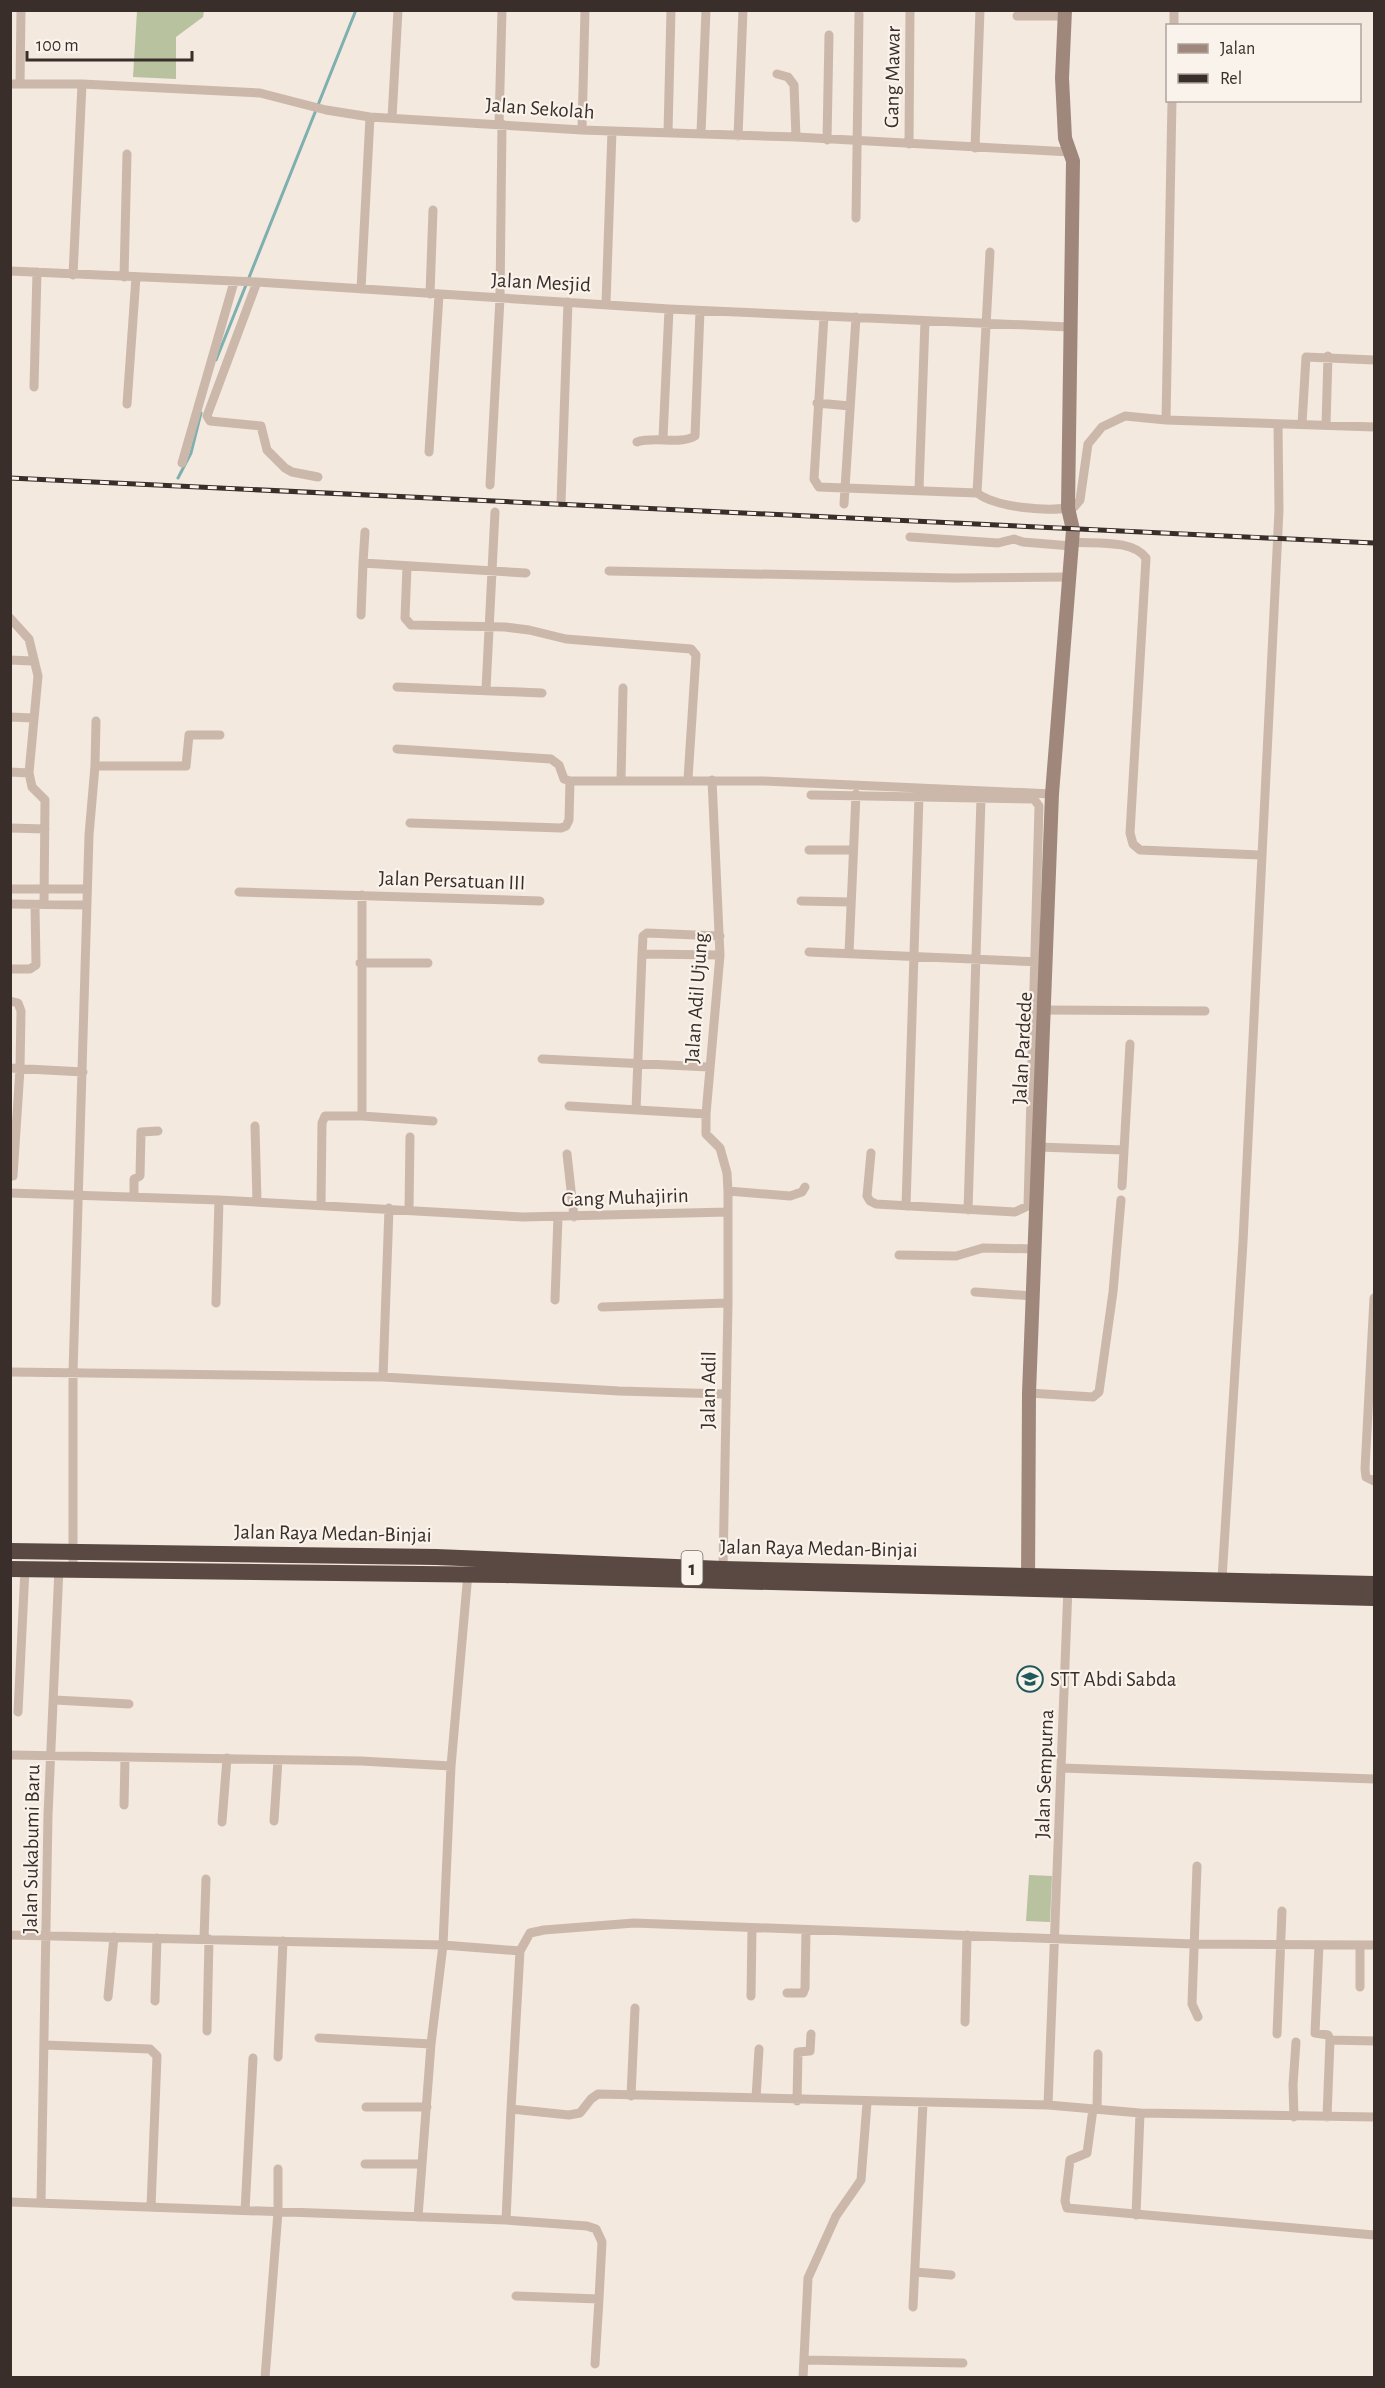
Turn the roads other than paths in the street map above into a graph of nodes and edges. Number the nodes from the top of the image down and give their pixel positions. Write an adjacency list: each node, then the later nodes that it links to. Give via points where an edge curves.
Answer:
1 (21, 10): 15 (street)
2 (398, 10): 19 (street)
3 (502, 10): 20 (street)
4 (585, 10): 21 (street)
5 (671, 10): 23 (street)
6 (706, 10): 24 (street)
7 (743, 10): 25 (street)
8 (910, 10): 29 (street, Gang Mawar)
9 (980, 10): 30 (street)
10 (1065, 13): 12 (street); 31 (street, Jalan Pardede, via 1064,114)
11 (859, 14): 28 (street)
12 (1017, 16)
13 (829, 35): 27 (street)
14 (777, 74): 26 (street, via 788,77 794,85)
15 (15, 84): 16 (street, Jalan Sekolah)
16 (82, 84): 18 (street, Jalan Sekolah, via 260,93); 38 (street)
17 (1172, 102): 61 (street)
18 (370, 117): 19 (street, Jalan Sekolah); 43 (street)
19 (393, 118): 20 (street, Jalan Sekolah)
20 (501, 124): 21 (street, Jalan Sekolah); 45 (street)
21 (582, 130): 22 (street, Jalan Sekolah)
22 (612, 131): 23 (street, Jalan Sekolah); 47 (street)
23 (668, 132): 24 (street, Jalan Sekolah)
24 (701, 133): 25 (street, Jalan Sekolah)
25 (738, 136): 26 (street, Jalan Sekolah)
26 (796, 137): 27 (street, Jalan Sekolah)
27 (827, 140): 28 (street, Jalan Sekolah)
28 (857, 142): 29 (street, Jalan Sekolah); 34 (street)
29 (909, 144): 30 (street, Jalan Sekolah)
30 (975, 148): 31 (street, Jalan Sekolah)
31 (1070, 152): 54 (street, Jalan Pardede)
32 (127, 154): 39 (street)
33 (433, 210): 44 (street)
34 (856, 218)
35 (990, 252): 53 (street)
36 (10, 271): 37 (street, Jalan Mesjid)
37 (38, 272): 38 (street, Jalan Mesjid); 57 (street)
38 (73, 275): 39 (street, Jalan Mesjid)
39 (124, 277): 40 (street, Jalan Mesjid)
40 (136, 277): 41 (street, Jalan Mesjid); 59 (street)
41 (237, 282): 42 (street, Jalan Mesjid); 69 (street)
42 (255, 282): 43 (street, Jalan Mesjid); 70 (street, via 207,416 210,421 261,426 267,450 285,468)
43 (361, 289): 44 (street, Jalan Mesjid)
44 (434, 295): 45 (street, Jalan Mesjid); 68 (street)
45 (500, 298): 46 (street, Jalan Mesjid); 71 (street)
46 (568, 302): 47 (street, Jalan Mesjid); 75 (street)
47 (606, 303): 48 (street, Jalan Mesjid)
48 (669, 309): 49 (street, Jalan Mesjid); 66 (street)
49 (700, 311): 50 (street, Jalan Mesjid); 66 (street, via 695,436)
50 (824, 316): 51 (street, Jalan Mesjid); 58 (street)
51 (856, 317): 52 (street, Jalan Mesjid); 60 (street)
52 (925, 321): 53 (street, Jalan Mesjid); 73 (street)
53 (987, 323): 54 (street, Jalan Mesjid); 74 (street)
54 (1070, 327): 77 (street, Jalan Pardede)
55 (1328, 356): 56 (street); 63 (street, via 1312,356 1304,361); 64 (street)
56 (1374, 360)
57 (34, 387)
58 (817, 403): 60 (street); 72 (street, via 814,483)
59 (126, 405)
60 (850, 406): 72 (street)
61 (1166, 420): 62 (street); 77 (street, via 1125,416 1102,427 1088,444 1080,500)
62 (1278, 424): 63 (street); 119 (street, via 1279,510)
63 (1302, 424): 64 (street)
64 (1326, 425): 65 (street)
65 (1374, 427)
66 (663, 438): 67 (street)
67 (637, 442)
68 (429, 452)
69 (182, 463)
70 (318, 477)
71 (490, 485)
72 (845, 489): 73 (street); 76 (street)
73 (919, 489): 74 (street)
74 (977, 493): 77 (street, via 991,501)
75 (561, 503)
76 (844, 504)
77 (1068, 508): 81 (street, Jalan Pardede, via 1073,530)
78 (495, 513): 84 (street)
79 (365, 532): 82 (street)
80 (910, 537): 81 (street)
81 (1071, 544): 87 (street, Jalan Pardede); 119 (street, via 1128,546 1141,551 1146,558 1132,844 1140,850)
82 (363, 563): 83 (street); 88 (street)
83 (407, 567): 84 (street); 90 (street, via 407,622)
84 (491, 571): 86 (street); 90 (street)
85 (609, 571): 87 (street)
86 (526, 573)
87 (1069, 577): 110 (street, Jalan Pardede)
88 (361, 615)
89 (10, 618): 92 (street, via 29,639)
90 (488, 627): 95 (street); 105 (street, via 529,630 566,639 691,649 696,655)
91 (10, 660): 92 (street)
92 (33, 661): 98 (street, via 39,685)
93 (397, 687): 95 (street)
94 (623, 688): 106 (street)
95 (486, 689): 96 (street)
96 (542, 693)
97 (10, 717): 98 (street)
98 (33, 718): 104 (street)
99 (96, 721): 102 (street, Jalan Sukabumi Baru)
100 (220, 735): 102 (street, via 189,735 186,766)
101 (397, 748): 108 (street, via 551,759 560,765 564,779)
102 (95, 766): 121 (street, Jalan Sukabumi Baru)
103 (10, 772): 104 (street)
104 (29, 773): 116 (street, via 34,791 45,800)
105 (688, 779): 106 (street); 107 (street)
106 (621, 780): 108 (street)
107 (712, 780): 110 (street); 131 (street, Jalan Adil Ujung)
108 (570, 781): 114 (street, via 569,820 561,828)
109 (856, 794): 111 (street); 112 (street); 118 (street)
110 (1052, 794): 138 (street, Jalan Pardede)
111 (811, 795)
112 (919, 796): 113 (street); 136 (street)
113 (981, 798): 137 (street); 138 (street, via 1034,799 1038,803)
114 (410, 823)
115 (10, 828): 116 (street)
116 (45, 829): 122 (street)
117 (809, 850): 118 (street)
118 (853, 850): 127 (street)
119 (1260, 855): 203 (street)
120 (10, 889): 122 (street)
121 (87, 889): 122 (street); 130 (street, Jalan Sukabumi Baru)
122 (45, 890): 129 (street)
123 (239, 892): 124 (street, Jalan Persatuan III)
124 (362, 895): 125 (street, Jalan Persatuan III); 139 (street)
125 (540, 901)
126 (801, 902): 127 (street)
127 (850, 902): 133 (street)
128 (10, 904): 129 (street)
129 (40, 904): 130 (street); 141 (street, via 36,965 30,969)
130 (86, 904): 150 (street, Jalan Sukabumi Baru)
131 (720, 936): 134 (street, via 647,933 643,936); 135 (street, Jalan Adil Ujung)
132 (809, 952): 133 (street)
133 (849, 953): 136 (street)
134 (642, 954): 135 (street); 147 (street)
135 (720, 955): 148 (street, Jalan Adil Ujung)
136 (914, 956): 137 (street); 174 (street)
137 (974, 959): 138 (street); 177 (street)
138 (1042, 962): 143 (street, Jalan Pardede); 177 (street, via 1028,1206 1015,1212)
139 (360, 963): 140 (street); 154 (street)
140 (428, 963)
141 (10, 969)
142 (10, 1000): 149 (street, via 18,1003 21,1011)
143 (1046, 1010): 144 (street); 159 (street, Jalan Pardede)
144 (1205, 1011)
145 (1130, 1044): 160 (street)
146 (542, 1059): 147 (street)
147 (636, 1065): 148 (street); 152 (street)
148 (709, 1067): 153 (street, Jalan Adil Ujung)
149 (15, 1069): 150 (street); 163 (street)
150 (83, 1072): 168 (street, Jalan Sukabumi Baru)
151 (569, 1106): 152 (street)
152 (636, 1110): 153 (street)
153 (706, 1114): 166 (street, Jalan Adil Ujung, via 706,1134 720,1148)
154 (362, 1116): 155 (street); 173 (street, via 325,1116)
155 (433, 1121)
156 (255, 1126): 172 (street)
157 (158, 1131): 169 (street, via 141,1132 140,1176 134,1179)
158 (410, 1137): 176 (street)
159 (1038, 1147): 160 (street); 181 (street, Jalan Pardede)
160 (1124, 1150): 164 (street)
161 (871, 1153): 174 (street, via 867,1196 870,1201)
162 (567, 1154): 180 (street)
163 (13, 1176)
164 (1122, 1186)
165 (806, 1187): 166 (street, via 790,1196)
166 (728, 1191): 178 (street, Jalan Adil Ujung)
167 (10, 1193): 168 (street, Gang Muhajirin)
168 (80, 1195): 169 (street, Gang Muhajirin); 191 (street, Jalan Sukabumi Baru)
169 (134, 1197): 170 (street, Gang Muhajirin)
170 (219, 1200): 172 (street, Gang Muhajirin); 186 (street)
171 (1121, 1200): 193 (street, via 1099,1392 1093,1397)
172 (257, 1202): 173 (street, Gang Muhajirin)
173 (321, 1204): 175 (street, Gang Muhajirin)
174 (906, 1206): 177 (street)
175 (389, 1208): 176 (street, Gang Muhajirin); 192 (street)
176 (409, 1209): 179 (street, Gang Muhajirin)
177 (968, 1210)
178 (728, 1212): 180 (street, Gang Muhajirin); 187 (street, Jalan Adil)
179 (558, 1217): 180 (street, Gang Muhajirin); 185 (street)
180 (574, 1217)
181 (1036, 1249): 182 (street, via 982,1248 956,1256); 184 (street, Jalan Pardede)
182 (899, 1255)
183 (975, 1292): 184 (street)
184 (1033, 1296): 193 (street, Jalan Pardede)
185 (555, 1300)
186 (216, 1303)
187 (728, 1303): 189 (street); 194 (street, Jalan Adil)
188 (1374, 1305): 195 (street, via 1365,1469 1366,1477)
189 (602, 1307)
190 (10, 1372): 191 (street)
191 (73, 1373): 192 (street); 197 (street, Jalan Sukabumi Baru)
192 (383, 1377): 194 (street)
193 (1029, 1393): 204 (street, Jalan Pardede)
194 (725, 1394): 202 (street, Jalan Adil)
195 (1374, 1481)
196 (10, 1551): 197 (highway, Jalan Raya Medan-Binjai / 1)
197 (74, 1552): 198 (highway, Jalan Raya Medan-Binjai / 1); 201 (street, Jalan Sukabumi Baru)
198 (366, 1565): 199 (highway, Jalan Raya Medan-Binjai / 1); 201 (highway, Jalan Raya Medan-Binjai / 1, via 144,1572)
199 (468, 1567): 202 (highway, Jalan Raya Medan-Binjai / 1); 204 (highway, Jalan Raya Medan-Binjai / 1); 216 (street)
200 (18, 1569): 201 (highway, Jalan Raya Medan-Binjai / 1); 210 (street)
201 (66, 1569): 208 (street, Jalan Sukabumi Baru)
202 (723, 1569): 204 (highway, Jalan Raya Medan-Binjai / 1)
203 (1222, 1579): 205 (highway, Jalan Raya Medan-Binjai / 1); 206 (highway, Jalan Raya Medan-Binjai / 1)
204 (1028, 1582): 205 (highway, Jalan Raya Medan-Binjai / 1)
205 (1068, 1583): 207 (highway, Jalan Raya Medan-Binjai / 1); 217 (street, Jalan Sempurna)
206 (1374, 1584)
207 (1374, 1598)
208 (55, 1700): 209 (street); 212 (street, Jalan Sukabumi Baru)
209 (129, 1704)
210 (18, 1712)
211 (10, 1755): 212 (street)
212 (51, 1757): 213 (street); 229 (street, Jalan Sukabumi Baru)
213 (125, 1758): 214 (street); 219 (street)
214 (227, 1758): 215 (street); 221 (street)
215 (278, 1760): 216 (street); 220 (street)
216 (451, 1766): 236 (street)
217 (1062, 1768): 218 (street); 232 (street, Jalan Sempurna)
218 (1374, 1779)
219 (124, 1805)
220 (274, 1821)
221 (222, 1822)
222 (1197, 1866): 235 (street)
223 (206, 1879): 233 (street)
224 (1282, 1911): 237 (street)
225 (752, 1929): 226 (street); 241 (street, via 634,1923 544,1930 530,1933); 244 (street)
226 (806, 1930): 228 (street); 243 (street, via 805,1988 802,1993)
227 (10, 1935): 229 (street)
228 (967, 1935): 232 (street); 249 (street)
229 (46, 1936): 230 (street); 258 (street, Jalan Sukabumi Baru)
230 (114, 1937): 231 (street); 245 (street)
231 (157, 1938): 233 (street); 246 (street)
232 (1055, 1938): 235 (street); 268 (street, Jalan Sempurna)
233 (206, 1939): 234 (street); 250 (street)
234 (283, 1941): 236 (street); 261 (street)
235 (1193, 1944): 237 (street); 248 (street, via 1192,2004)
236 (443, 1945): 241 (street); 257 (street)
237 (1280, 1945): 238 (street); 252 (street)
238 (1319, 1945): 239 (street); 254 (street, via 1315,2033 1328,2035)
239 (1360, 1945): 240 (street); 242 (street)
240 (1374, 1945)
241 (520, 1951): 271 (street)
242 (1360, 1987)
243 (787, 1993)
244 (751, 1996)
245 (108, 1997)
246 (155, 2001)
247 (635, 2008): 263 (street)
248 (1198, 2018)
249 (965, 2022)
250 (207, 2031)
251 (811, 2034): 265 (street, via 810,2051 798,2052)
252 (1277, 2034)
253 (319, 2038): 257 (street)
254 (1330, 2040): 256 (street); 276 (street)
255 (1296, 2042): 274 (street)
256 (1374, 2042)
257 (431, 2044): 270 (street)
258 (44, 2045): 281 (street, Jalan Sukabumi Baru); 282 (street, via 150,2049 157,2056)
259 (759, 2049): 264 (street)
260 (1098, 2054): 272 (street)
261 (278, 2056)
262 (253, 2058): 283 (street)
263 (631, 2096): 264 (street); 271 (street, via 598,2094 580,2113 569,2115)
264 (756, 2098): 265 (street)
265 (797, 2101): 266 (street)
266 (867, 2103): 267 (street); 294 (street, via 861,2180 836,2216 808,2278)
267 (923, 2103): 268 (street); 289 (street)
268 (1048, 2105): 272 (street)
269 (366, 2107): 270 (street)
270 (427, 2107): 278 (street)
271 (511, 2109): 287 (street)
272 (1095, 2109): 273 (street); 285 (street, via 1087,2153 1070,2160 1065,2205)
273 (1140, 2113): 274 (street); 285 (street)
274 (1294, 2116): 276 (street)
275 (1374, 2117): 276 (street)
276 (1327, 2118)
277 (365, 2164): 278 (street)
278 (422, 2164): 286 (street)
279 (278, 2169): 284 (street)
280 (10, 2202): 281 (street)
281 (41, 2203): 282 (street)
282 (151, 2207): 283 (street)
283 (246, 2211): 284 (street)
284 (278, 2212): 286 (street); 297 (street)
285 (1136, 2215): 288 (street)
286 (418, 2217): 287 (street)
287 (506, 2220): 292 (street, via 596,2229 602,2242)
288 (1374, 2235)
289 (916, 2272): 290 (street); 293 (street)
290 (951, 2275)
291 (516, 2296): 292 (street)
292 (599, 2299): 296 (street)
293 (913, 2307)
294 (806, 2360): 295 (street); 298 (street)
295 (963, 2363)
296 (595, 2364)
297 (265, 2378)
298 (803, 2378)

